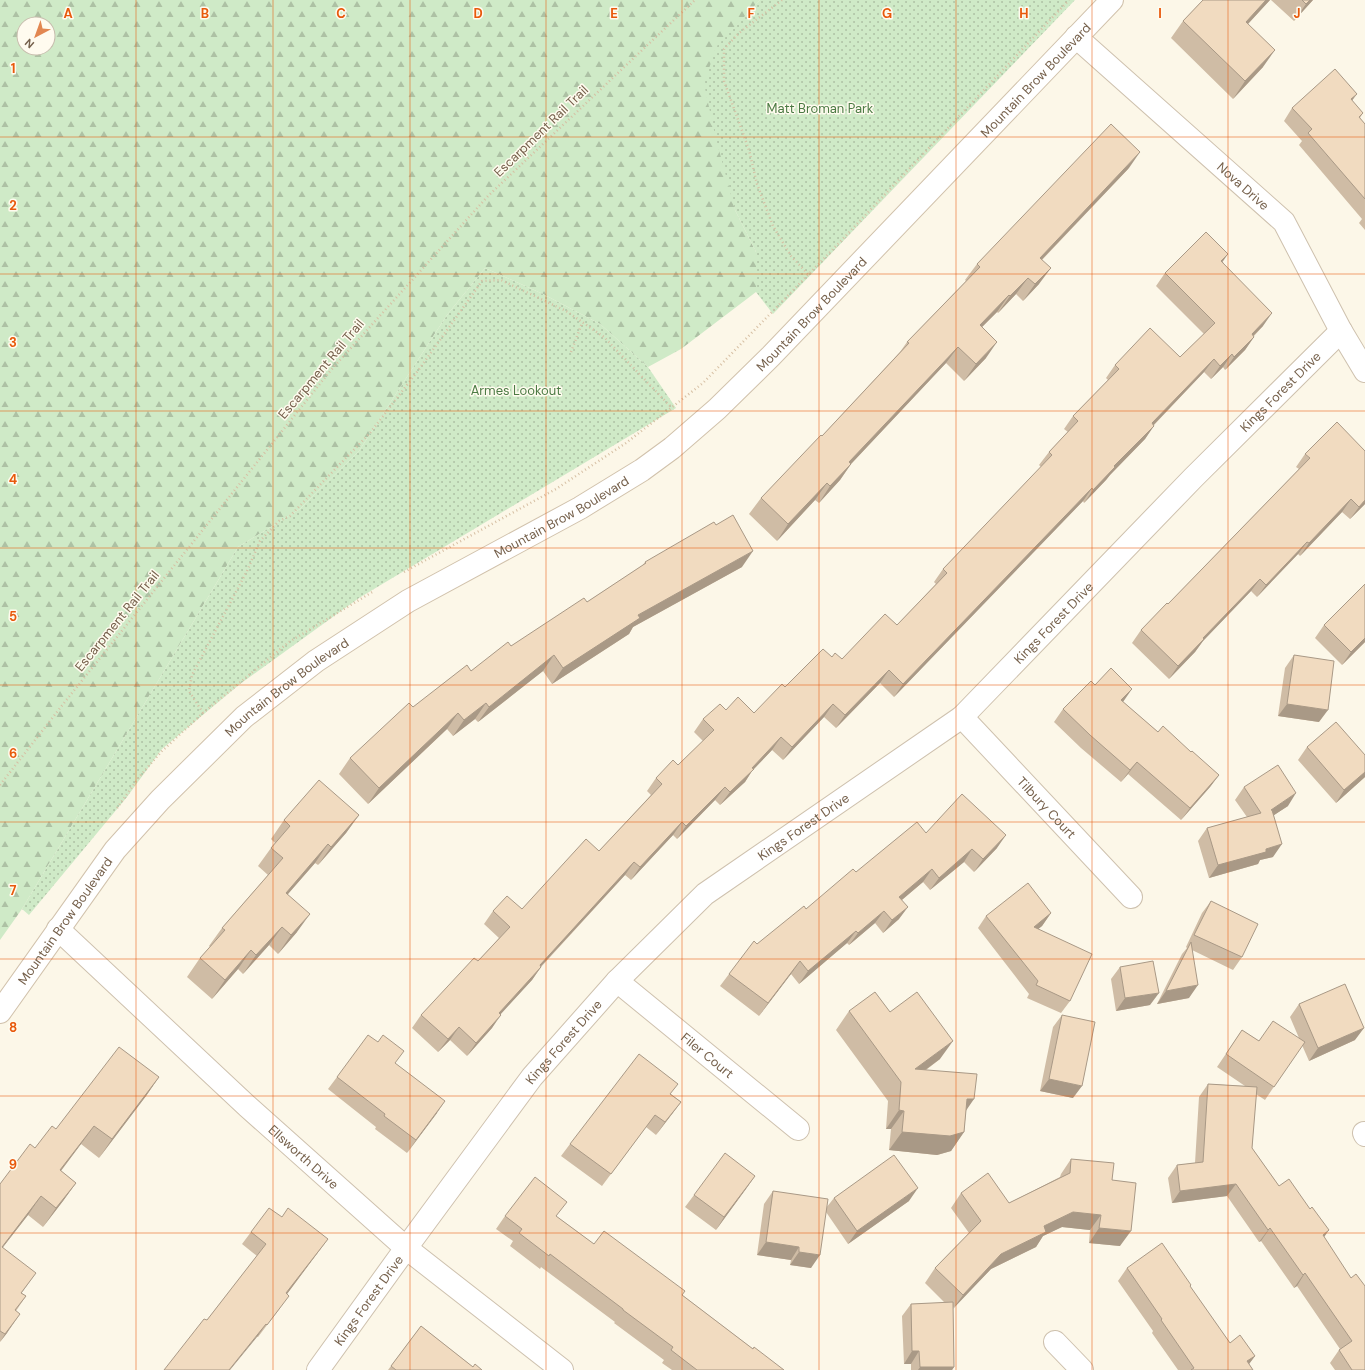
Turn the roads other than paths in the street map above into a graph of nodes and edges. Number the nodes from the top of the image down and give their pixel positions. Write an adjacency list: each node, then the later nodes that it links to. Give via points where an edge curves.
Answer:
1 (1112, 0): 2 (street, Mountain Brow Boulevard)
2 (1076, 37): 3 (street, Nova Drive, via 1284,222); 7 (street, Mountain Brow Boulevard, via 718,409 642,470 580,508 408,602 316,661 244,717 160,800 115,850)
3 (1341, 331): 4 (street, Nova Drive); 5 (street, Kings Forest Drive, via 1193,478)
4 (1365, 371)
5 (962, 717): 6 (street, Tilbury Court); 8 (street, Kings Forest Drive, via 705,894)
6 (1131, 897)
7 (58, 929): 9 (street, Mountain Brow Boulevard); 11 (street, Ellsworth Drive, via 241,1100)
8 (617, 980): 10 (street, Filer Court); 11 (street, Kings Forest Drive, via 532,1077)
9 (0, 1012)
10 (798, 1129)
11 (406, 1248): 13 (street, Kings Forest Drive); 14 (street, Ellsworth Drive)
12 (1055, 1342): 15 (street)
13 (318, 1370)
14 (562, 1370)
15 (1082, 1370)

